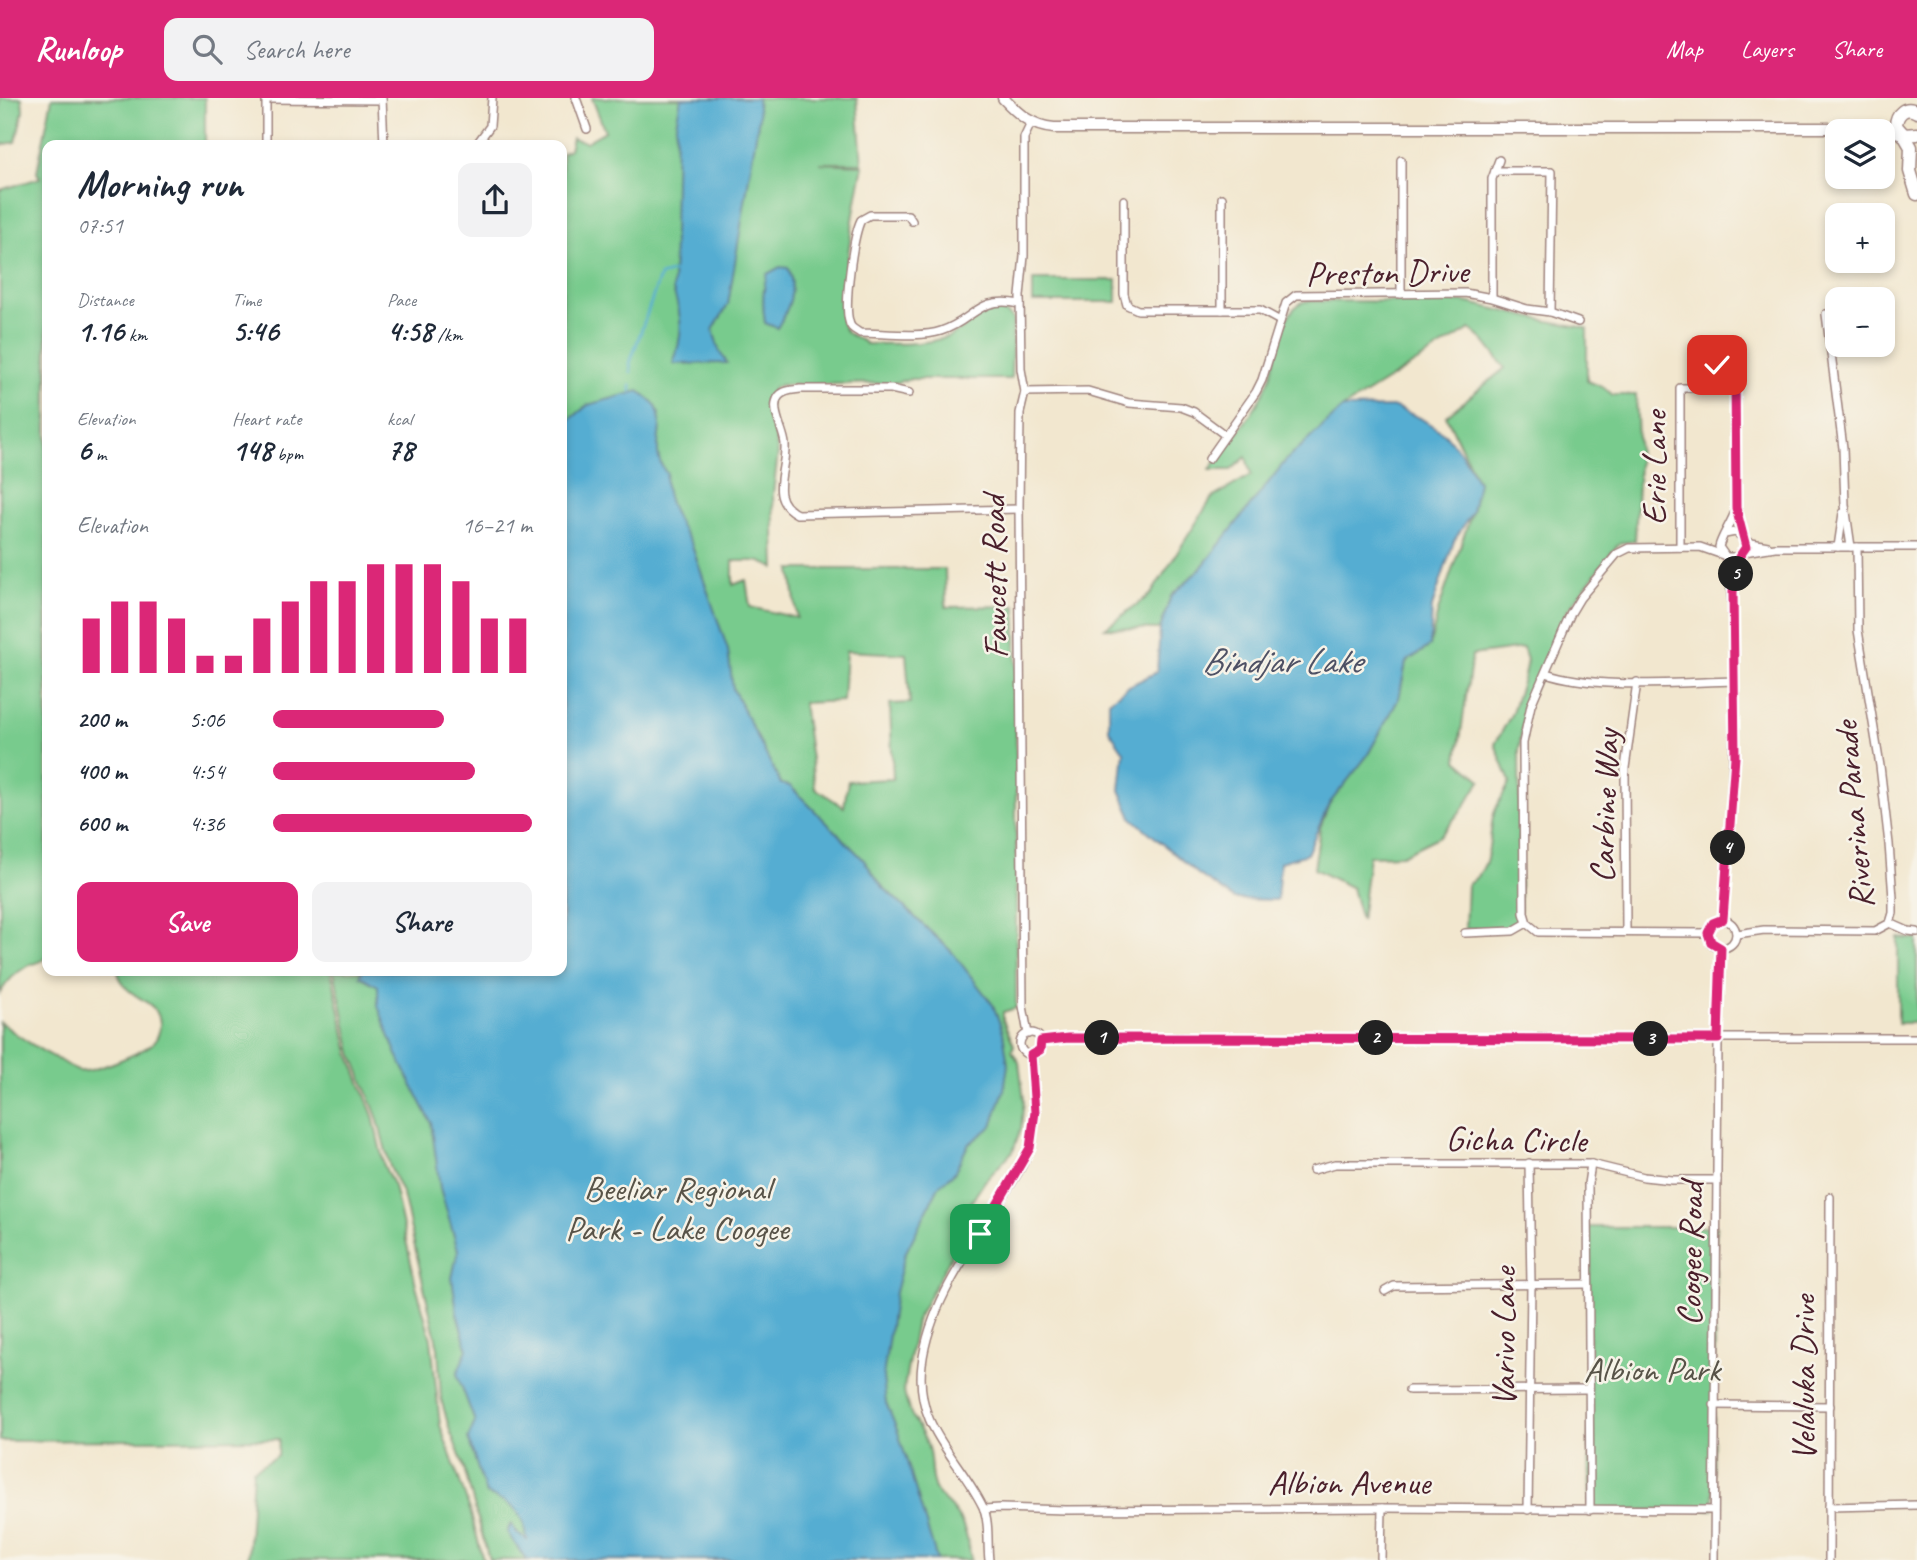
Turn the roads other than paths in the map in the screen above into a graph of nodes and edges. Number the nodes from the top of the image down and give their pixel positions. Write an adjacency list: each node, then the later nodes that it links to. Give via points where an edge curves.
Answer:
1 (492, 98): 15 (street, via 490,126)
2 (576, 98): 11 (street)
3 (1003, 98): 9 (main road)
4 (266, 99): 5 (street); 13 (street)
5 (382, 99): 14 (street)
6 (1908, 105): 7 (main road)
7 (1897, 117): 8 (main road); 12 (main road, via 1896,126)
8 (1893, 119)
9 (1031, 123): 10 (main road, via 1076,129); 25 (street, Fawcett Road, via 1024,138)
10 (1825, 128)
11 (587, 129)
12 (1907, 134): 19 (main road)
13 (266, 140)
14 (384, 140)
15 (480, 140)
16 (1401, 160): 23 (street)
17 (1499, 160): 18 (street)
18 (1495, 171): 24 (street); 27 (street, via 1552,171)
19 (1917, 194)
20 (1222, 198): 26 (street)
21 (1124, 200): 26 (street, via 1127,305 1138,310)
22 (912, 221): 25 (street, via 908,215 870,215 861,220 852,258 847,318 851,327 860,333 930,333 951,326 987,303)
23 (1401, 294): 24 (street, Preston Drive, via 1465,293); 28 (street, Preston Drive, via 1296,295 1286,303)
24 (1492, 298): 27 (street, Preston Drive)
25 (1020, 304): 33 (street, Fawcett Road)
26 (1222, 310): 28 (street, via 1260,310)
27 (1550, 312): 29 (street, Preston Drive)
28 (1280, 321): 35 (street, Preston Drive, via 1262,380)
29 (1578, 322)
30 (1831, 357): 37 (street)
31 (1717, 365): 32 (street, via 1735,373)
32 (1736, 388): 38 (street); 42 (street, Erie Lane, via 1680,388)
33 (1025, 392): 35 (street, via 1088,391 1129,403 1181,407); 39 (street, Fawcett Road, via 1020,414)
34 (909, 393): 39 (street, via 800,389 779,396 775,406 786,454 780,492 787,509 797,514)
35 (1225, 435): 36 (street, Preston Drive)
36 (1209, 459)
37 (1845, 505): 45 (street); 46 (street, Riverina Parade)
38 (1736, 508): 40 (street); 41 (street)
39 (1019, 509): 63 (street, Fawcett Road, via 1023,1006)
40 (1723, 536): 41 (street, via 1735,532); 43 (street); 49 (street, via 1719,547)
41 (1744, 539): 44 (street); 48 (street)
42 (1680, 547): 43 (street); 51 (street, via 1629,548 1617,554 1571,613)
43 (1700, 547): 49 (street)
44 (1775, 547): 45 (street); 48 (street)
45 (1838, 547): 46 (street)
46 (1854, 547): 47 (street); 56 (street, Riverina Parade, via 1858,630 1888,831 1894,898)
47 (1917, 547)
48 (1742, 555): 49 (street); 50 (street)
49 (1724, 556): 50 (street)
50 (1733, 592): 52 (street)
51 (1546, 673): 53 (street, via 1567,680); 55 (street, via 1531,705 1523,743)
52 (1734, 681): 53 (street); 54 (street, via 1735,757)
53 (1637, 682): 57 (street, Carbine Way, via 1625,768)
54 (1723, 919): 60 (street, via 1713,923); 61 (street)
55 (1527, 923): 57 (street, via 1538,932); 59 (street, via 1513,931)
56 (1890, 923): 58 (street); 61 (street, Riverina Parade, via 1875,932 1763,930)
57 (1626, 932): 60 (street)
58 (1917, 932)
59 (1465, 933)
60 (1708, 933): 62 (street, via 1711,942)
61 (1737, 934): 62 (street, via 1732,944)
62 (1721, 948): 65 (street, Coogee Road)
63 (1028, 1034): 66 (street); 67 (street, via 1020,1046)
64 (1917, 1038): 65 (street)
65 (1718, 1039): 66 (street); 71 (street, Coogee Road)
66 (1041, 1041): 67 (street, via 1040,1050)
67 (1031, 1055): 84 (street, via 1035,1112 1030,1148 941,1298 922,1362 924,1410)
68 (1529, 1163): 69 (street, Gicha Circle); 70 (street, Gicha Circle, via 1335,1164); 74 (street, Varivo Lane)
69 (1591, 1164): 71 (street, Gicha Circle, via 1644,1177); 73 (street)
70 (1313, 1170)
71 (1717, 1180): 79 (street, Coogee Road)
72 (1830, 1197): 80 (street, Velaluka Drive)
73 (1588, 1284): 74 (street); 76 (street)
74 (1531, 1285): 75 (street, via 1394,1286); 78 (street, Varivo Lane)
75 (1385, 1291)
76 (1589, 1389): 78 (street); 86 (street)
77 (1409, 1390): 78 (street)
78 (1530, 1390): 85 (street, Varivo Lane)
79 (1714, 1405): 80 (street); 87 (street, Coogee Road)
80 (1830, 1406): 82 (street, Velaluka Drive)
81 (1917, 1506): 82 (street)
82 (1829, 1507): 91 (street, Velaluka Drive)
83 (1382, 1508): 84 (street, Albion Avenue); 85 (street, Albion Avenue); 89 (street)
84 (984, 1509): 88 (street)
85 (1528, 1510): 86 (street, Albion Avenue)
86 (1590, 1510): 87 (street, Albion Avenue)
87 (1713, 1510): 90 (street, Coogee Road)
88 (989, 1560)
89 (1381, 1560)
90 (1714, 1560)
91 (1829, 1560)

